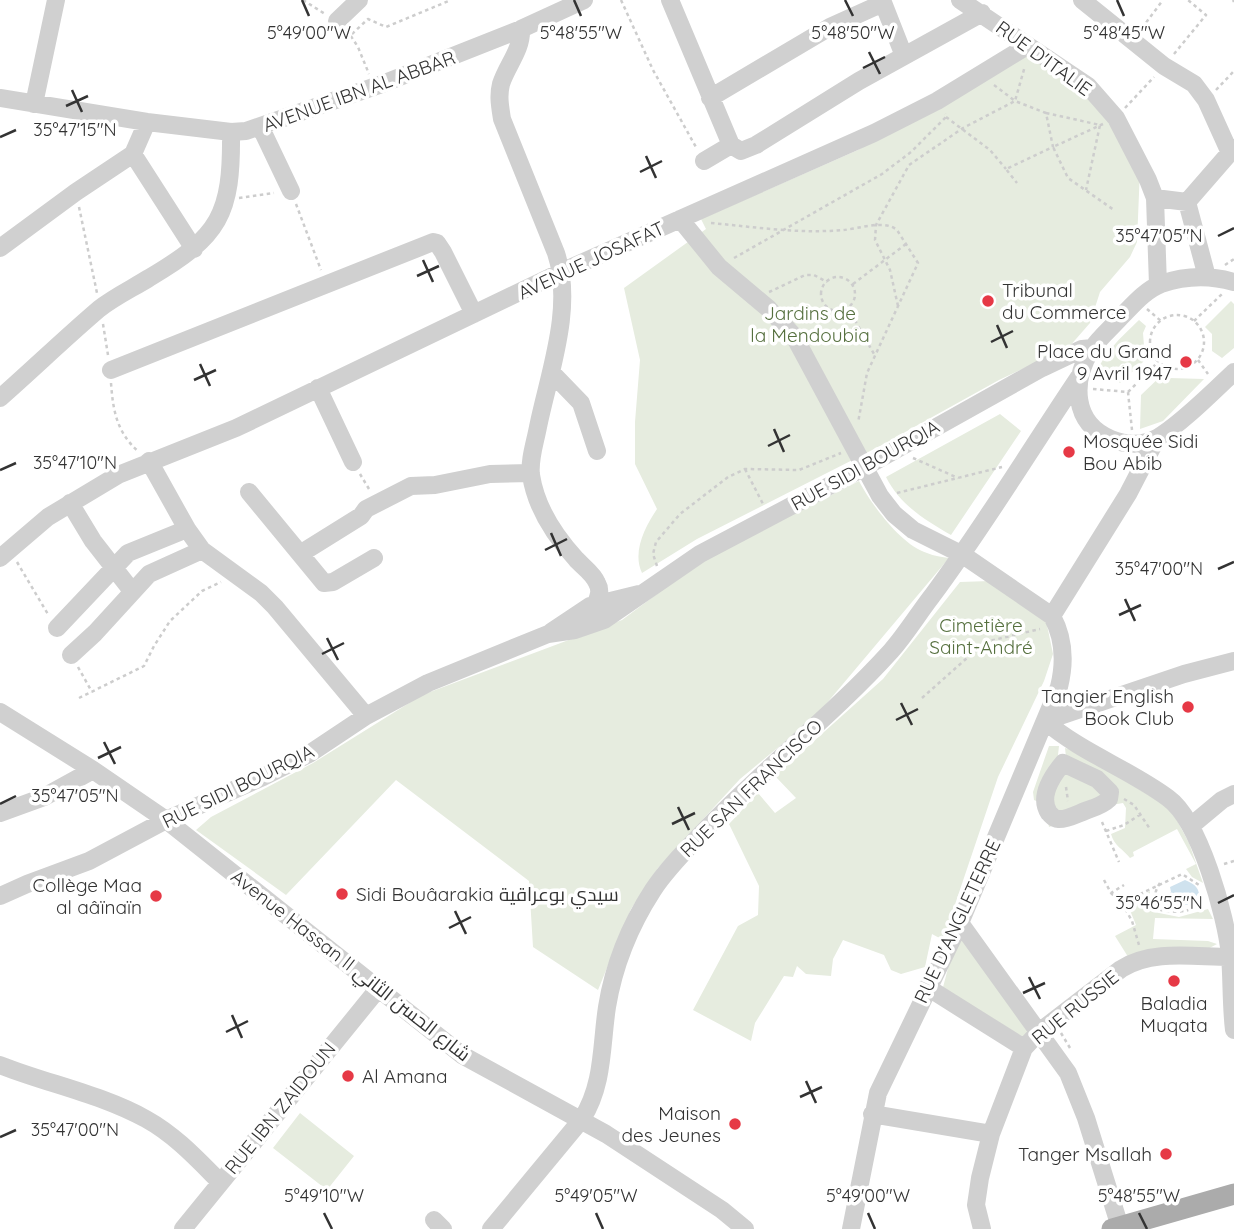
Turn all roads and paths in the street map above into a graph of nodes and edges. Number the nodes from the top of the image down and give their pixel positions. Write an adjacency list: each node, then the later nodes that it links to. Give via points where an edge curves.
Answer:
1 (56, 0): 29 (street)
2 (303, 0): 15 (path)
3 (359, 0): 15 (street)
4 (451, 0): 17 (path, via 386,27 368,19)
5 (584, 0): 16 (street, AVENUE IBN AL ABBAR)
6 (621, 0): 41 (path, via 653,70)
7 (670, 0): 25 (street)
8 (960, 0): 13 (street, RUE D'ITALIE)
9 (1082, 0): 18 (street)
10 (1163, 0): 18 (path)
11 (1188, 0): 14 (path)
12 (883, 1): 20 (street); 25 (street)
13 (982, 13): 19 (street, RUE D'ITALIE); 20 (street)
14 (1206, 15)
15 (337, 21): 17 (path)
16 (521, 29): 23 (street, AVENUE IBN AL ABBAR); 59 (street, via 499,101)
17 (351, 35): 23 (path)
18 (1132, 41): 26 (street, via 1194,84)
19 (1029, 47): 22 (street, AVENUE JOSAFAT); 28 (path); 33 (street, RUE D'ITALIE, via 1088,86)
20 (904, 56): 37 (street, via 748,149 741,151)
21 (1234, 71): 26 (path)
22 (980, 75): 27 (street, AVENUE JOSAFAT); 28 (path)
23 (373, 87): 34 (street, AVENUE IBN AL ABBAR)
24 (0, 98): 29 (street, AVENUE IBN AL ABBAR)
25 (710, 98): 37 (street)
26 (1206, 100): 39 (street)
27 (937, 101): 31 (path); 51 (street, AVENUE JOSAFAT)
28 (1015, 101): 30 (path); 35 (path)
29 (34, 104): 32 (street, AVENUE IBN AL ABBAR)
30 (1046, 113): 33 (path); 38 (path)
31 (946, 117): 35 (path); 53 (path, via 882,174)
32 (147, 122): 36 (street, AVENUE IBN AL ABBAR); 40 (street)
33 (1108, 122): 38 (path); 44 (path); 48 (street, RUE D'ITALIE, via 1148,180)
34 (261, 128): 36 (street, AVENUE IBN AL ABBAR); 45 (street)
35 (963, 128): 42 (path); 52 (path, via 909,165)
36 (231, 132): 47 (street)
37 (731, 145): 41 (street)
38 (1053, 148): 42 (path); 44 (path, via 1068,178)
39 (1232, 150): 49 (street)
40 (133, 154): 46 (street); 56 (street)
41 (704, 161)
42 (1006, 169): 43 (path)
43 (1017, 183)
44 (1086, 190): 50 (path)
45 (291, 191): 47 (path, via 237,198); 64 (path)
46 (76, 192): 55 (street); 69 (path)
47 (228, 194): 56 (street, via 215,224)
48 (1155, 198): 49 (street); 63 (street, RUE D'ITALIE)
49 (1187, 202): 60 (street)
50 (1114, 211)
51 (681, 220): 53 (path); 58 (street); 59 (street, AVENUE JOSAFAT)
52 (876, 225): 53 (path); 54 (path, via 892,226); 57 (path, via 874,240)
53 (784, 231): 58 (path)
54 (906, 244): 57 (path); 67 (path, via 918,264)
55 (0, 248)
56 (194, 248): 69 (street)
57 (884, 260): 62 (path); 67 (path)
58 (719, 267): 66 (street)
59 (561, 272): 70 (street, AVENUE JOSAFAT); 77 (street)
60 (1207, 277): 63 (street); 65 (street)
61 (827, 282): 62 (path, via 842,278); 66 (path, via 805,275 769,291); 68 (path, via 822,298 827,307 837,311)
62 (852, 284): 68 (path, via 855,294)
63 (1158, 285): 72 (street, via 1137,300)
64 (327, 286): 70 (street, via 435,242); 76 (street)
65 (1229, 287): 71 (path)
66 (763, 304): 86 (street, via 794,336)
67 (898, 306): 73 (path)
68 (848, 308): 73 (path)
69 (100, 309): 76 (path); 83 (street)
70 (474, 314): 81 (street, AVENUE JOSAFAT)
71 (1194, 321): 74 (path, via 1204,344); 75 (path, via 1168,317 1154,328 1150,345)
72 (1093, 348): 79 (street, RUE SAN FRANCISCO); 87 (street, RUE SIDI BOURQIA, via 1042,368)
73 (875, 356): 86 (path, via 867,373)
74 (1198, 360): 75 (path, via 1174,369); 80 (path)
75 (1158, 361): 82 (path)
76 (111, 370): 89 (path, via 117,424 128,443)
77 (551, 372): 88 (street, via 582,402); 94 (street)
78 (1234, 372): 80 (street)
79 (1078, 382): 82 (path); 85 (street, via 1081,411 1095,429); 91 (street, RUE SAN FRANCISCO)
80 (1218, 387): 84 (street)
81 (318, 388): 89 (street, AVENUE JOSAFAT, via 236,428); 90 (street)
82 (1128, 392): 85 (path)
83 (0, 398)
84 (1157, 439): 85 (street); 113 (street)
85 (1133, 444)
86 (854, 446): 92 (street); 93 (path, via 799,470)
87 (894, 450): 92 (street, RUE SIDI BOURQIA); 95 (path)
88 (597, 451)
89 (149, 461): 98 (street, AVENUE JOSAFAT); 101 (street)
90 (353, 462): 99 (path)
91 (1022, 462): 95 (path); 104 (street, RUE SAN FRANCISCO)
92 (865, 467): 97 (street); 100 (street, RUE SIDI BOURQIA)
93 (745, 469): 100 (path); 109 (path, via 721,481 680,514 656,542 653,554)
94 (531, 472): 99 (street, via 411,486); 112 (street, via 547,522 596,580 600,593)
95 (960, 479): 97 (path)
96 (248, 492): 103 (street)
97 (880, 496): 104 (street, via 913,530)
98 (70, 503): 105 (street, AVENUE JOSAFAT); 107 (street)
99 (377, 503): 103 (street)
100 (770, 517): 109 (street, RUE SIDI BOURQIA)
101 (187, 529): 102 (street); 107 (street, via 128,553)
102 (202, 550): 108 (street); 110 (street, via 152,571)
103 (300, 554): 106 (street, via 326,584)
104 (962, 555): 113 (street); 156 (street, RUE SAN FRANCISCO, via 892,649 747,786 655,887 616,962 597,1087)
105 (0, 558)
106 (374, 558)
107 (114, 568): 110 (street); 114 (street)
108 (236, 574): 118 (path, via 202,591 170,621 144,666); 121 (street, via 291,624)
109 (662, 579): 111 (street, RUE SIDI BOURQIA)
110 (132, 591): 116 (street)
111 (642, 593): 112 (street, RUE SIDI BOURQIA); 115 (street, RUE SIDI BOURQIA, via 604,620)
112 (596, 603): 115 (street, RUE SIDI BOURQIA)
113 (1054, 621): 119 (path, via 985,642); 122 (street, RUE D'ANGLETERRE, via 1063,664)
114 (57, 628)
115 (548, 634): 121 (street, RUE SIDI BOURQIA, via 428,683)
116 (71, 655)
117 (1234, 660): 122 (street)
118 (79, 698)
119 (922, 698)
120 (0, 712): 124 (street, Avenue Hassan II شارع الحسن الثاني)
121 (366, 716): 130 (street, RUE SIDI BOURQIA, via 309,754)
122 (1045, 721): 132 (street, via 1068,740 1166,796); 145 (street, RUE D'ANGLETERRE)
123 (1063, 763): 126 (street, via 1097,779); 129 (path); 129 (street, via 1048,786 1045,803 1055,819)
124 (93, 770): 127 (street, via 44,797); 130 (street, Avenue Hassan II شارع الحسن الثاني)
125 (1234, 794): 132 (street)
126 (1111, 796): 128 (path, via 1127,800); 129 (street)
127 (0, 813)
128 (1141, 814): 133 (path); 134 (path)
129 (1072, 816)
130 (166, 820): 141 (street, RUE SIDI BOURQIA, via 89,861); 149 (street, Avenue Hassan II شارع الحسن الثاني)
131 (1102, 822): 134 (path)
132 (1192, 825): 144 (street)
133 (1150, 829)
134 (1106, 831): 135 (path)
135 (1119, 863)
136 (1104, 880): 140 (path)
137 (1160, 883): 139 (path, via 1182,874); 142 (path, via 1154,897 1161,910 1189,911 1201,904); 143 (path)
138 (1124, 885): 140 (path)
139 (1201, 888)
140 (1111, 893): 143 (path)
141 (0, 896)
142 (1203, 897)
143 (1121, 903): 147 (path, via 1132,921)
144 (1228, 913): 146 (street)
145 (960, 923): 148 (street, RUE D'ANGLETERRE); 150 (street)
146 (1230, 957): 147 (street, RUE RUSSIE); 151 (street)
147 (1143, 959): 150 (street, RUE RUSSIE, via 1121,969)
148 (927, 987): 152 (street); 155 (street, RUE D'ANGLETERRE)
149 (378, 989): 156 (street, Avenue Hassan II شارع الحسن الثاني, via 462,1055); 158 (street, RUE IBN ZAIDOUN)
150 (1046, 1027): 152 (street, RUE RUSSIE); 153 (path); 161 (street, via 1074,1086)
151 (1234, 1030)
152 (1024, 1048): 157 (street, RUE RUSSIE)
153 (1074, 1054)
154 (0, 1065): 158 (street, via 146,1119 188,1149)
155 (872, 1114): 157 (street); 165 (street, RUE D'ANGLETERRE)
156 (582, 1119): 163 (street, RUE SAN FRANCISCO); 164 (street, Avenue Hassan II شارع الحسن الثاني)
157 (991, 1134): 166 (street, RUE RUSSIE, via 976,1205)
158 (220, 1182): 162 (street, RUE IBN ZAIDOUN)
159 (1234, 1194): 161 (main road)
160 (1234, 1205): 167 (main road)
161 (1116, 1228)
162 (183, 1229)
163 (491, 1229)
164 (745, 1229)
165 (851, 1229)
166 (982, 1229)
167 (1152, 1229)

